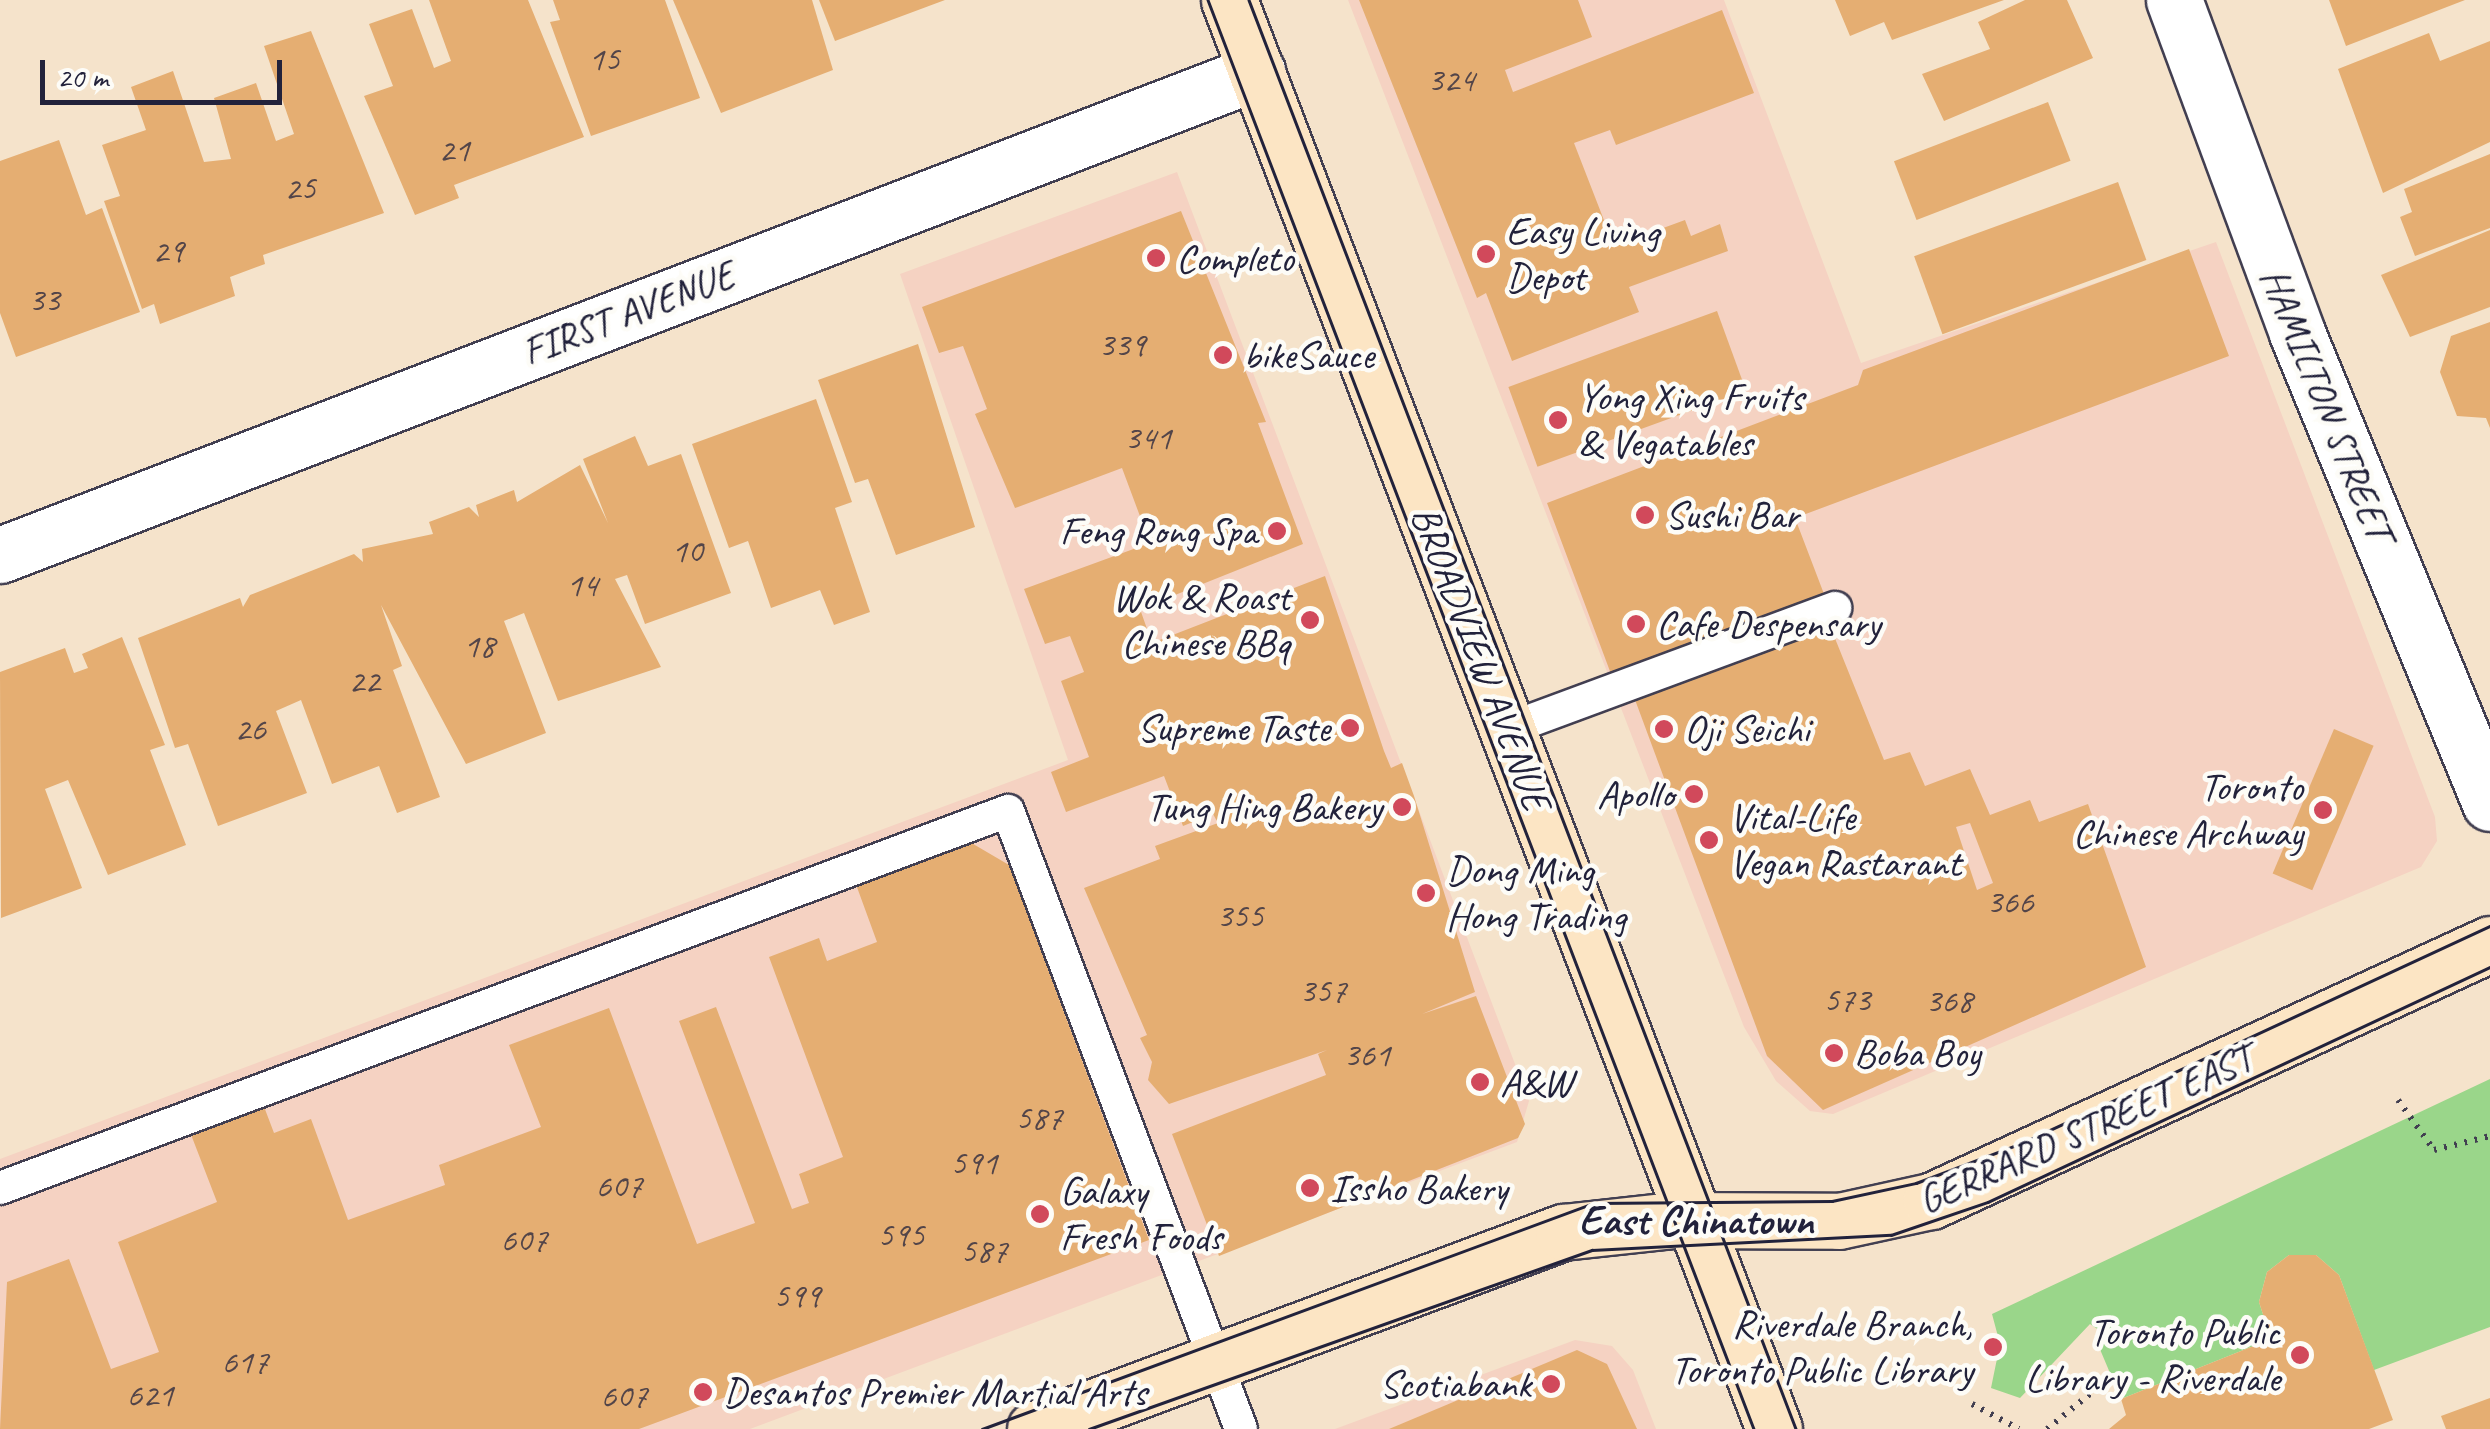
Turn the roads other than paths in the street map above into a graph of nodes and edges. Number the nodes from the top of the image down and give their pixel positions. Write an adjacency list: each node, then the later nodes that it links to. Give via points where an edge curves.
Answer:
1 (1229, 0): 3 (main road, BROADVIEW AVENUE)
2 (2174, 0): 7 (street, HAMILTON STREET, via 2296,333)
3 (1257, 72): 4 (street, FIRST AVENUE); 6 (main road, BROADVIEW AVENUE)
4 (0, 555)
5 (1835, 608): 6 (lane)
6 (1508, 729): 10 (main road, BROADVIEW AVENUE)
7 (2490, 804)
8 (2490, 944): 10 (main road, GERRARD STREET EAST, via 1932,1201 1839,1221)
9 (0, 1188): 11 (lane, via 1008,811)
10 (1696, 1220): 11 (main road, GERRARD STREET EAST, via 1562,1232); 14 (main road, BROADVIEW AVENUE)
11 (1216, 1360): 12 (main road, GERRARD STREET EAST); 13 (lane)
12 (1035, 1429)
13 (1241, 1429)
14 (1774, 1429)

